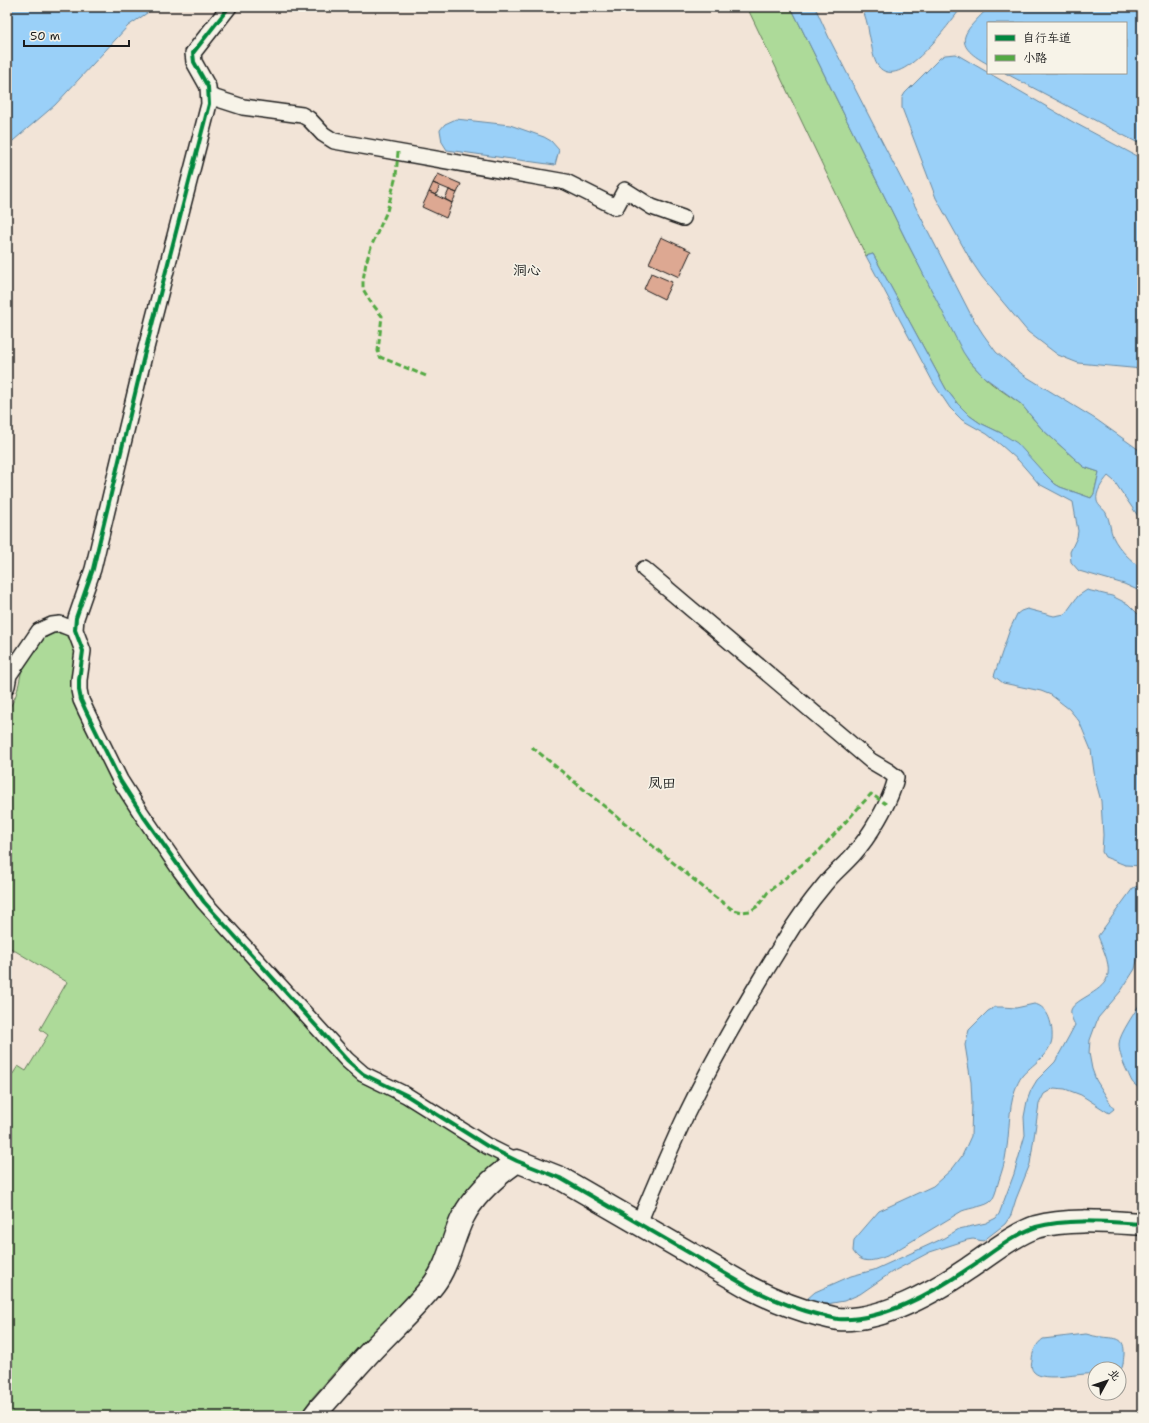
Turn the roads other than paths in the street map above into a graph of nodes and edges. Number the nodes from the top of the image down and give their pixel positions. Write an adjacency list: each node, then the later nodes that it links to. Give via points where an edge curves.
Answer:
1 (229, 7): 2 (street, via 193,53 194,62 208,87)
2 (209, 96): 3 (street, via 243,107 302,114 334,141 566,182 616,207 625,190 652,207); 5 (street, via 93,569 76,618)
3 (683, 218)
4 (644, 569): 8 (street, via 871,761 896,778 876,825 853,855 825,883 785,939 729,1032 668,1154)
5 (75, 630): 6 (street, via 60,624 39,631 9,675); 7 (street, via 83,652 79,690 86,711 120,780 204,902 354,1068 406,1095)
6 (7, 686)
7 (517, 1161): 8 (street, via 560,1178); 10 (street, via 485,1188 466,1212 444,1267 435,1282)
8 (639, 1223): 9 (street, via 768,1297 808,1312 837,1319 870,1316 902,1306 953,1279 1018,1236 1036,1228 1062,1223 1107,1221)
9 (1142, 1224)
10 (314, 1416)

